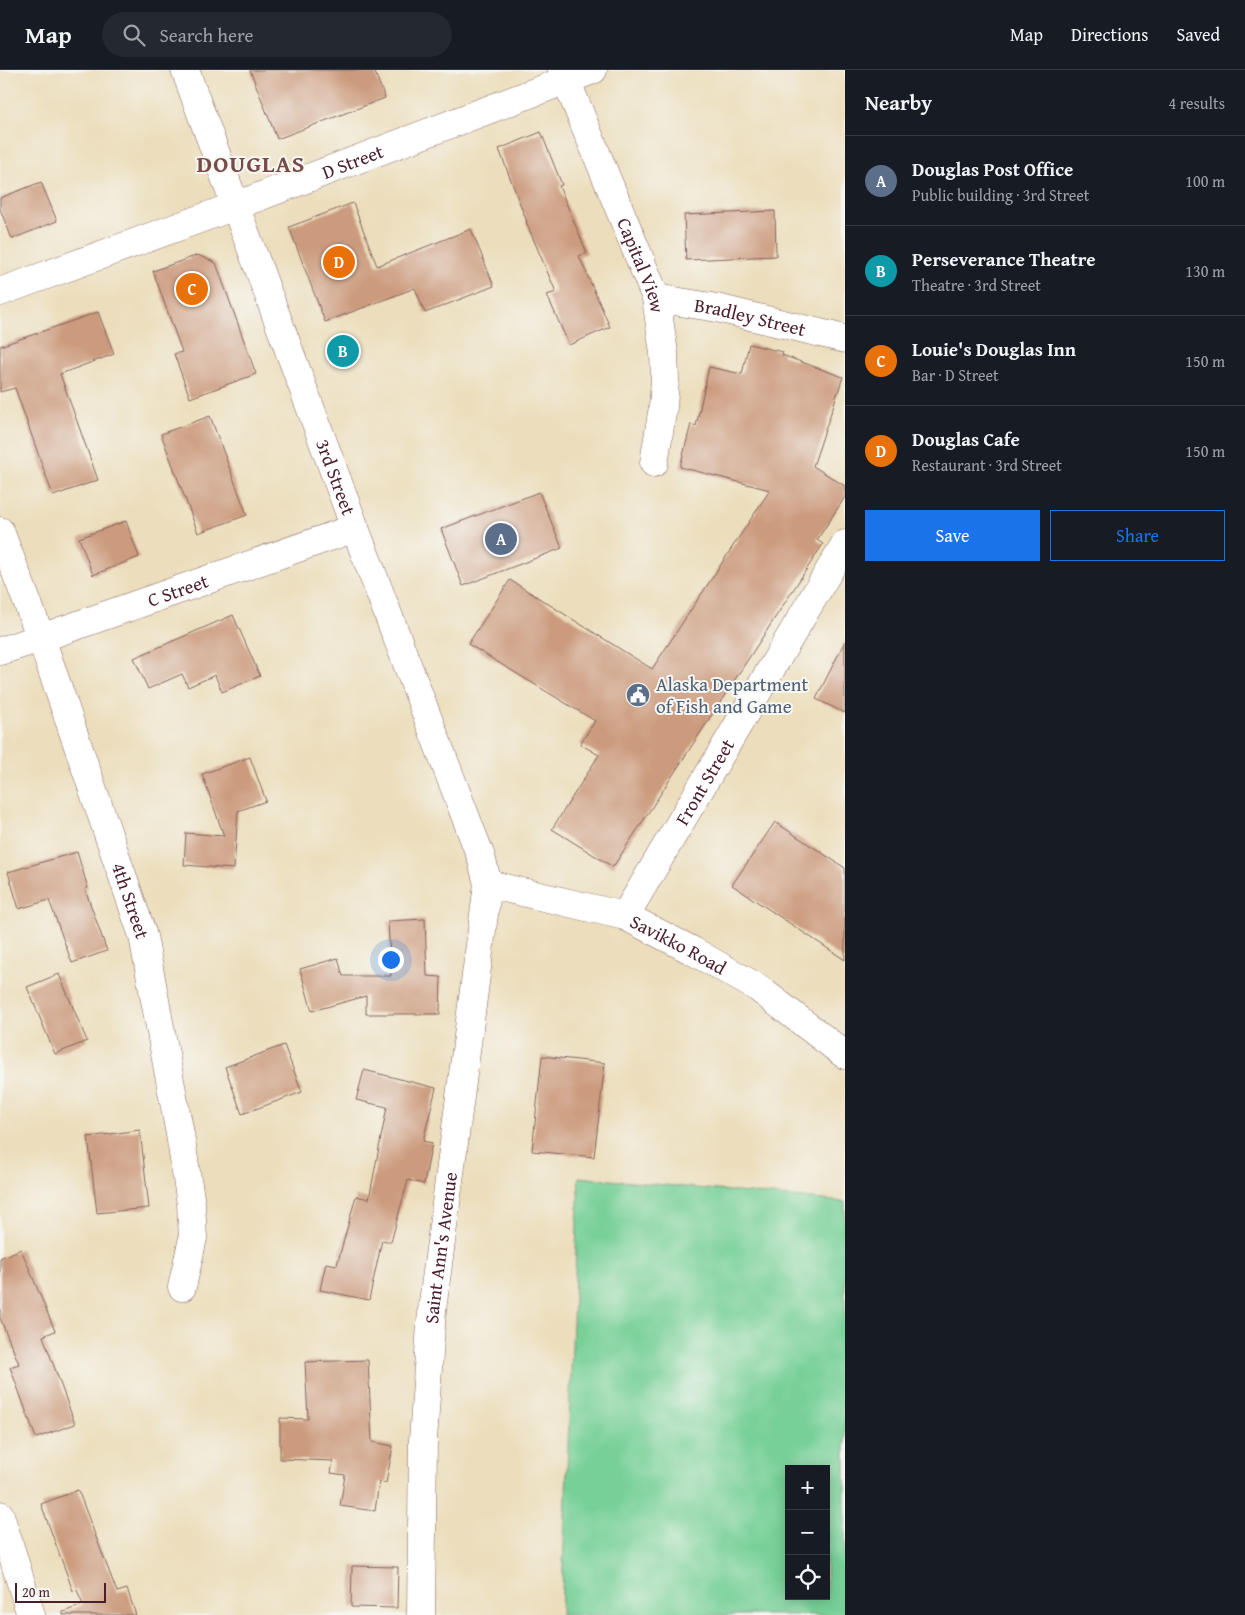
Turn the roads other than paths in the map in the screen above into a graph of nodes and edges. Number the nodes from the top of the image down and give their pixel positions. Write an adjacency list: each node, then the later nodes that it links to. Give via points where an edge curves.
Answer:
1 (185, 70): 4 (street, 3rd Street)
2 (593, 70): 3 (street, D Street)
3 (564, 75): 4 (street, D Street); 6 (street, Capital View)
4 (235, 206): 5 (street, D Street); 9 (street, 3rd Street)
5 (0, 292)
6 (656, 298): 7 (street, Bradley Street, via 717,308); 8 (street, Capital View, via 665,380)
7 (845, 339)
8 (654, 463)
9 (355, 528): 12 (street, C Street); 14 (street, 3rd Street, via 481,857)
10 (0, 531): 12 (street, 4th Street)
11 (845, 544): 15 (street, Front Street)
12 (41, 638): 13 (street, C Street); 17 (street, 4th Street, via 143,936 191,1204 193,1238)
13 (0, 651)
14 (488, 884): 15 (street, Savikko Road); 20 (street, Saint Ann's Avenue, via 432,1310 423,1440)
15 (625, 916): 16 (street, Savikko Road, via 758,988)
16 (845, 1055)
17 (182, 1287)
18 (0, 1515): 19 (street)
19 (31, 1615)
20 (421, 1615)

